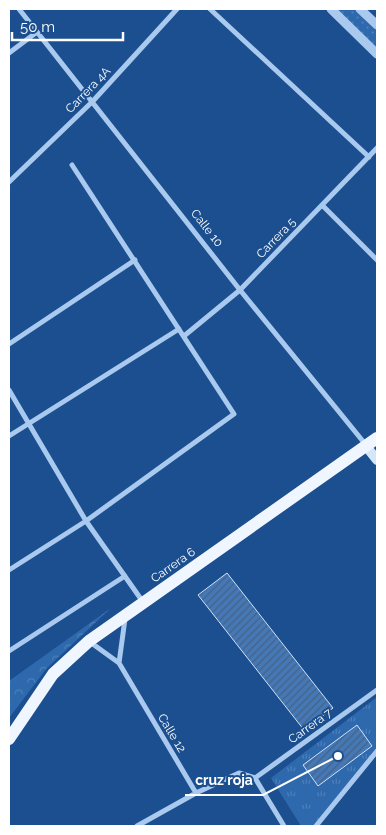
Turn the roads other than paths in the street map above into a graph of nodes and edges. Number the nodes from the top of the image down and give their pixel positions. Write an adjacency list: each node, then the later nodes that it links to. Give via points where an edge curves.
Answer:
1 (19, 9): 7 (street, Calle 10)
2 (177, 9): 10 (street, Carrera 4A)
3 (210, 9): 12 (street)
4 (331, 9): 9 (street)
5 (360, 9): 6 (street)
6 (377, 25)
7 (37, 32): 8 (street); 10 (street, Calle 10)
8 (9, 53)
9 (377, 54)
10 (93, 101): 14 (street, Carrera 4A); 18 (street, Calle 10)
11 (377, 148): 12 (street, Carrera 5)
12 (369, 157): 15 (street, Carrera 5)
13 (72, 164): 16 (street)
14 (9, 182)
15 (322, 205): 17 (street); 18 (street, Carrera 5)
16 (134, 260): 19 (street); 21 (street)
17 (377, 260)
18 (240, 290): 20 (street, Carrera 5); 26 (street, Calle 10)
19 (179, 329): 20 (street); 23 (street)
20 (184, 336): 28 (street, via 234,414)
21 (9, 344)
22 (9, 390): 23 (street)
23 (29, 424): 24 (street); 28 (street)
24 (9, 436)
25 (377, 438): 26 (main road, Carrera 6)
26 (366, 446): 27 (main road, Calle 10); 31 (main road, Carrera 6)
27 (377, 460)
28 (86, 520): 29 (street); 30 (street)
29 (9, 570)
30 (125, 576): 31 (street); 34 (street)
31 (143, 602): 32 (main road, Carrera 6)
32 (125, 615): 33 (main road, Carrera 6); 35 (street)
33 (89, 641): 35 (street, Calle 12); 37 (main road, Carrera 6, via 53,674)
34 (9, 651)
35 (119, 663): 40 (street, Calle 12)
36 (377, 690): 39 (street, Carrera 7)
37 (9, 739)
38 (377, 752): 43 (street)
39 (255, 778): 40 (street, via 239,773); 42 (street)
40 (196, 793): 41 (street)
41 (137, 826)
42 (284, 826)
43 (316, 826)

